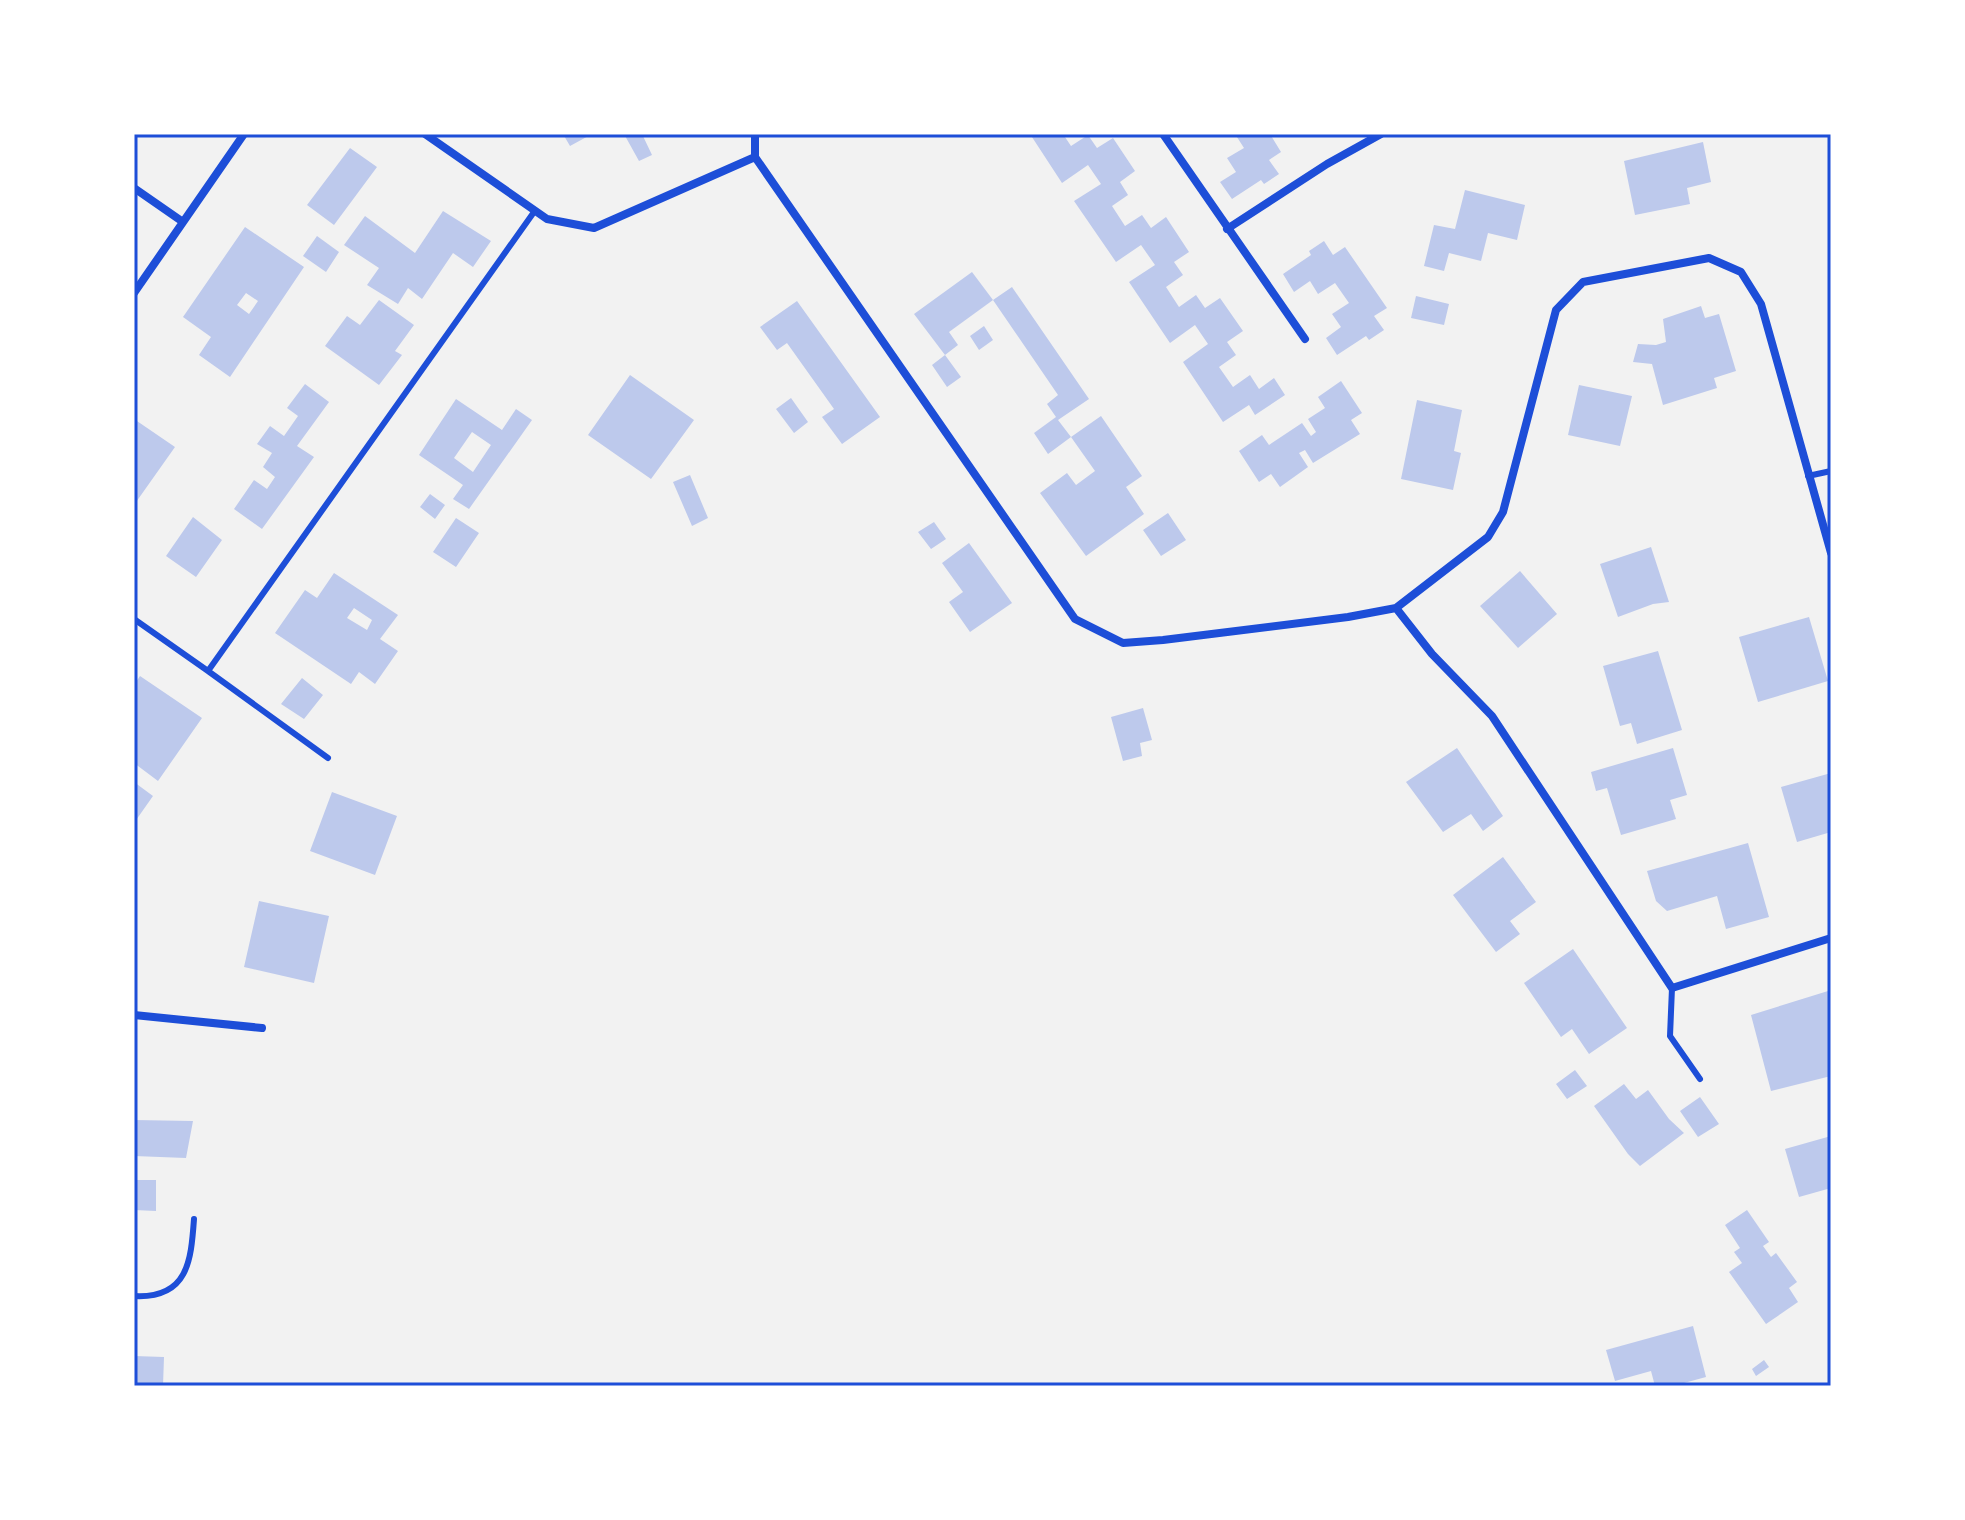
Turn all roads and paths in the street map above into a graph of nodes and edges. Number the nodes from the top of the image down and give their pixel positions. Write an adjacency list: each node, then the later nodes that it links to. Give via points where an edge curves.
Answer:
1 (244, 134): 9 (street)
2 (425, 134): 8 (street)
3 (755, 134): 6 (street)
4 (1163, 134): 10 (street)
5 (1381, 134): 10 (street)
6 (755, 157): 8 (street, via 594,228); 16 (street, via 1075,619 1123,643)
7 (134, 188): 9 (street)
8 (534, 212): 18 (lane)
9 (183, 222): 11 (street)
10 (1227, 229): 12 (street)
11 (134, 293)
12 (1305, 339)
13 (1831, 471): 14 (lane)
14 (1808, 476): 15 (street); 16 (street, via 1761,304 1741,272 1709,258 1583,282 1556,310 1503,512 1488,537)
15 (1831, 553)
16 (1396, 608): 21 (street, via 1492,716)
17 (134, 619): 18 (lane)
18 (208, 671): 19 (lane)
19 (328, 758)
20 (1831, 938): 21 (street)
21 (1672, 988): 24 (lane, via 1670,1036)
22 (134, 1015): 23 (street)
23 (262, 1028)
24 (1700, 1079)
25 (194, 1219): 26 (lane, via 191,1259 180,1281 152,1297)
26 (134, 1296)

